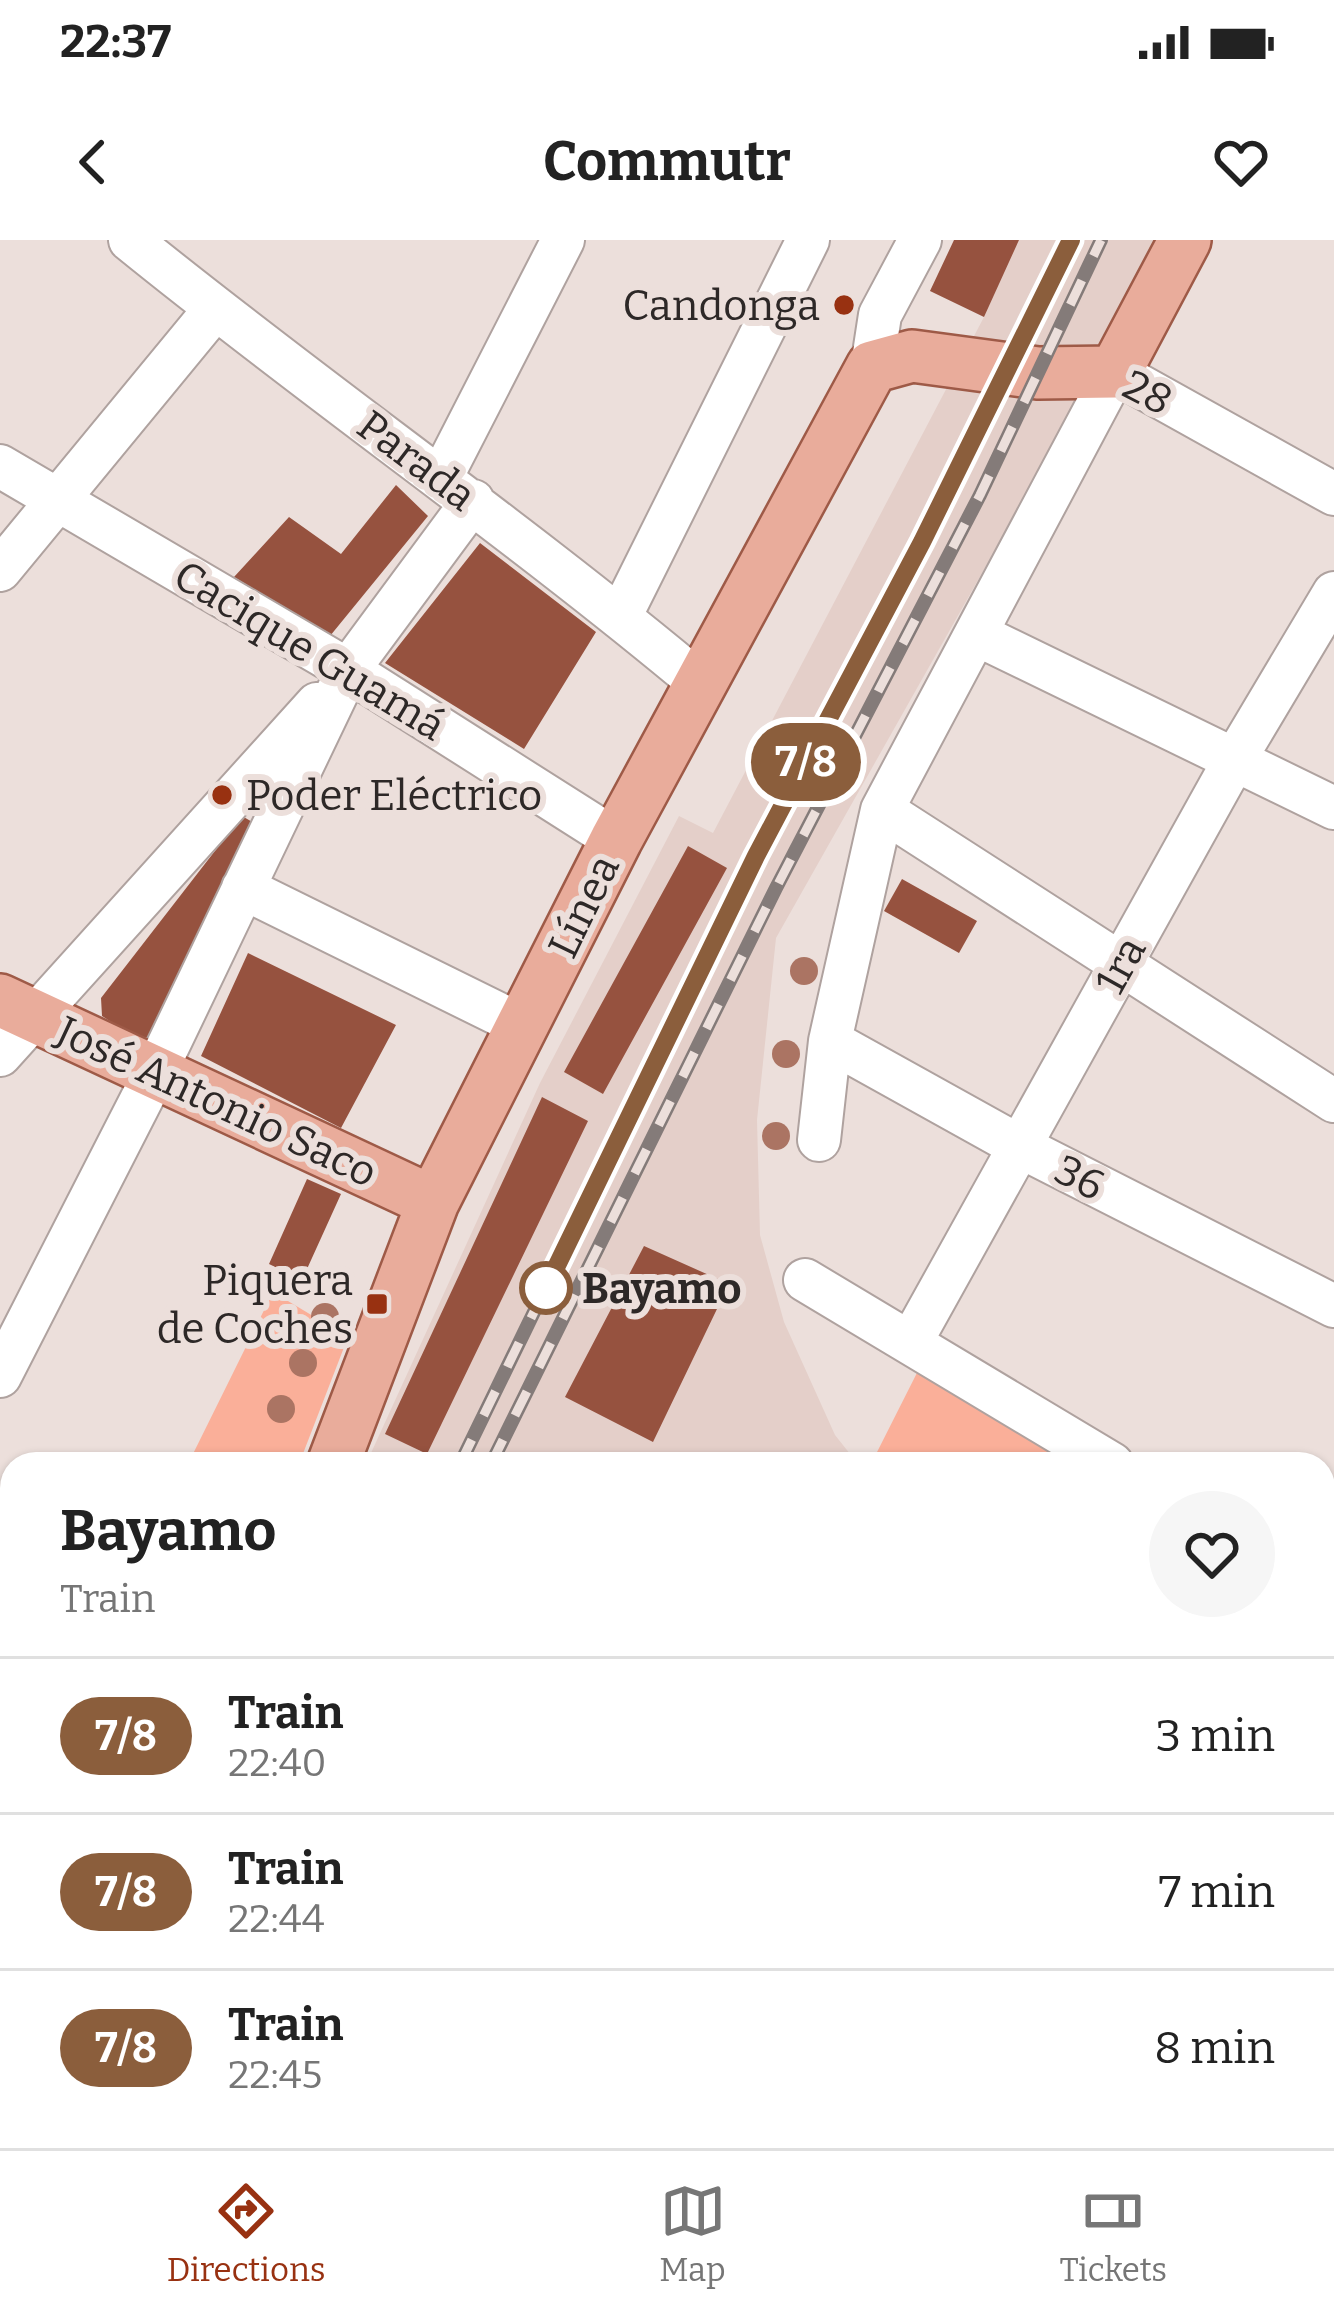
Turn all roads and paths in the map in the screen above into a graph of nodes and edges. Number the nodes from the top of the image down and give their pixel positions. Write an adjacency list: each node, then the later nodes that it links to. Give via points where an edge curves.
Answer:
1 (130, 240): 6 (street, Parada)
2 (563, 240): 10 (street)
3 (808, 240): 15 (street)
4 (920, 240): 7 (street, via 880,315)
5 (1185, 240): 8 (main road)
6 (214, 309): 10 (street, Parada); 12 (street)
7 (872, 367): 8 (main road, 28, via 912,356 1052,374); 18 (main road, Línea)
8 (1115, 371): 11 (street, 28); 16 (street)
9 (0, 466): 12 (street, Cacique Guamá)
10 (457, 489): 15 (street, Parada); 17 (street)
11 (1334, 494)
12 (58, 499): 13 (street); 17 (street, Cacique Guamá)
13 (0, 570)
14 (1334, 593): 19 (street, 1ra)
15 (620, 617): 18 (street, Parada)
16 (976, 634): 19 (street); 21 (street)
17 (348, 670): 22 (street, Cacique Guamá); 23 (street); 25 (street)
18 (701, 684): 22 (main road, Línea)
19 (1235, 759): 20 (street); 24 (street, 1ra)
20 (1334, 808)
21 (882, 810): 24 (street); 27 (street)
22 (616, 840): 26 (main road, Línea)
23 (243, 888): 26 (street); 29 (street)
24 (1119, 967): 30 (street); 32 (street, 1ra)
25 (17, 1008): 28 (street); 29 (main road, José Antonio Saco)
26 (523, 1027): 33 (main road, Línea)
27 (830, 1041): 31 (street); 32 (street, 36)
28 (0, 1055)
29 (155, 1073): 33 (main road, José Antonio Saco); 37 (street)
30 (1334, 1102)
31 (819, 1140)
32 (1017, 1145): 35 (street, 36); 36 (street, 1ra)
33 (433, 1202): 38 (main road, Línea)
34 (805, 1280): 36 (street)
35 (1334, 1306)
36 (911, 1340): 39 (street)
37 (0, 1376)
38 (338, 1452)
39 (1093, 1452)

